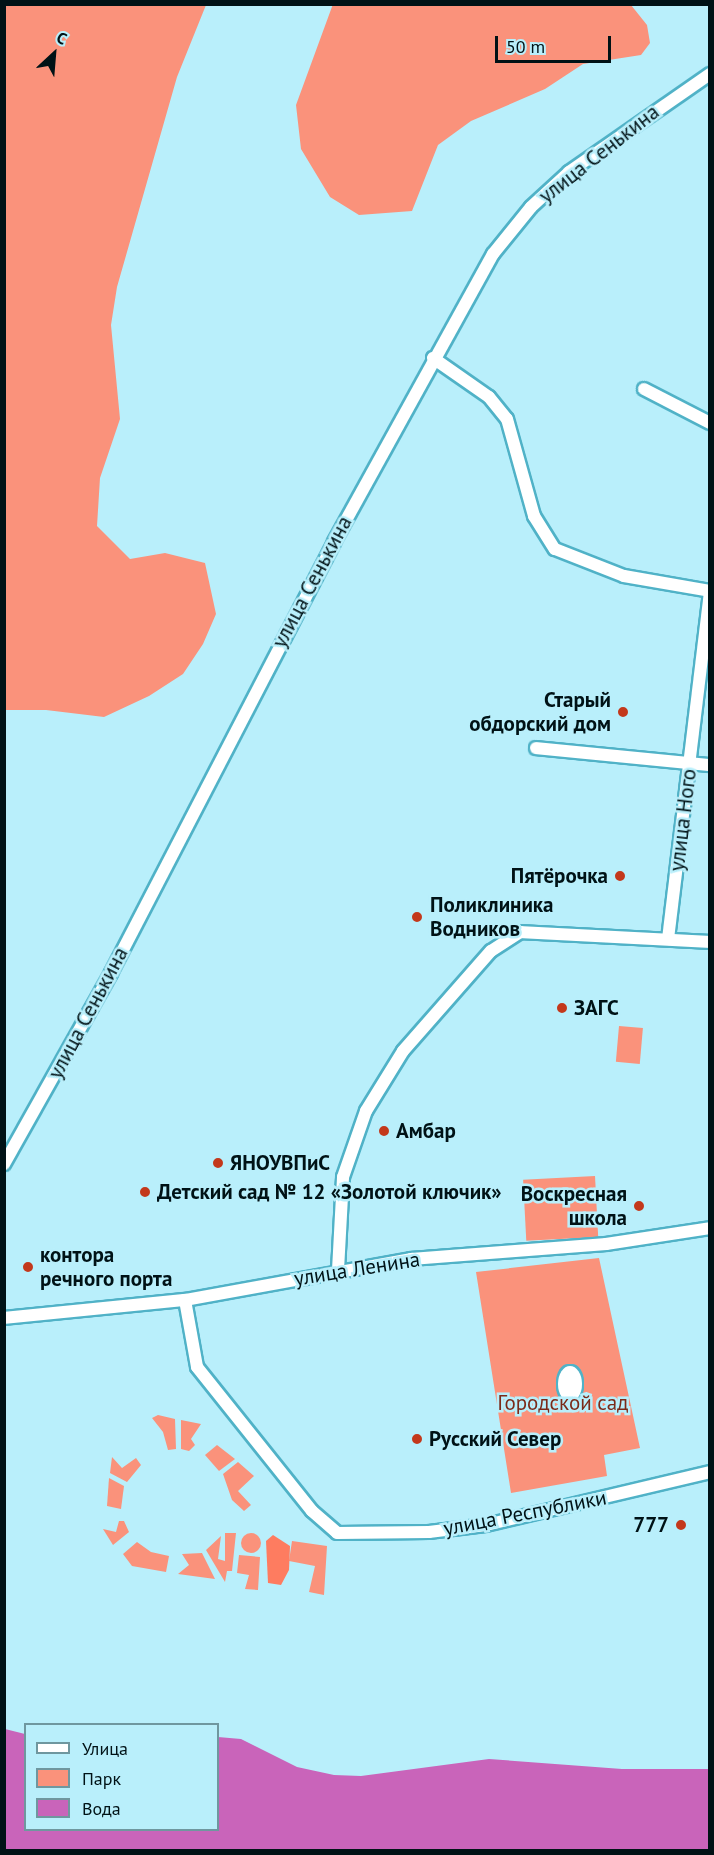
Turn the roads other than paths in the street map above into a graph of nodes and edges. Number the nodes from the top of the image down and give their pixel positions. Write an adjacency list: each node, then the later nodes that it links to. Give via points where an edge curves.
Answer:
1 (710, 74): 2 (street, улица Сенькина, via 569,172 531,207 494,254)
2 (433, 358): 5 (street, via 489,397 507,419 534,516 555,549 616,574); 11 (street, улица Сенькина, via 219,757 111,973)
3 (644, 389): 4 (street)
4 (710, 423)
5 (710, 592): 7 (street, улица Ного)
6 (536, 748): 7 (street)
7 (690, 763): 8 (street); 9 (street, улица Ного)
8 (710, 765)
9 (668, 939): 10 (street); 13 (street, via 520,932 507,938 473,969 403,1051 377,1089 356,1133 343,1177)
10 (710, 942)
11 (4, 1164)
12 (710, 1228): 13 (street, улица Ленина, via 606,1244 444,1256)
13 (338, 1270): 14 (street, улица Ленина)
14 (185, 1300): 15 (street, улица Ленина); 16 (street, улица Республики, via 197,1367 312,1511 337,1533 429,1532 486,1525)
15 (4, 1318)
16 (710, 1472)

